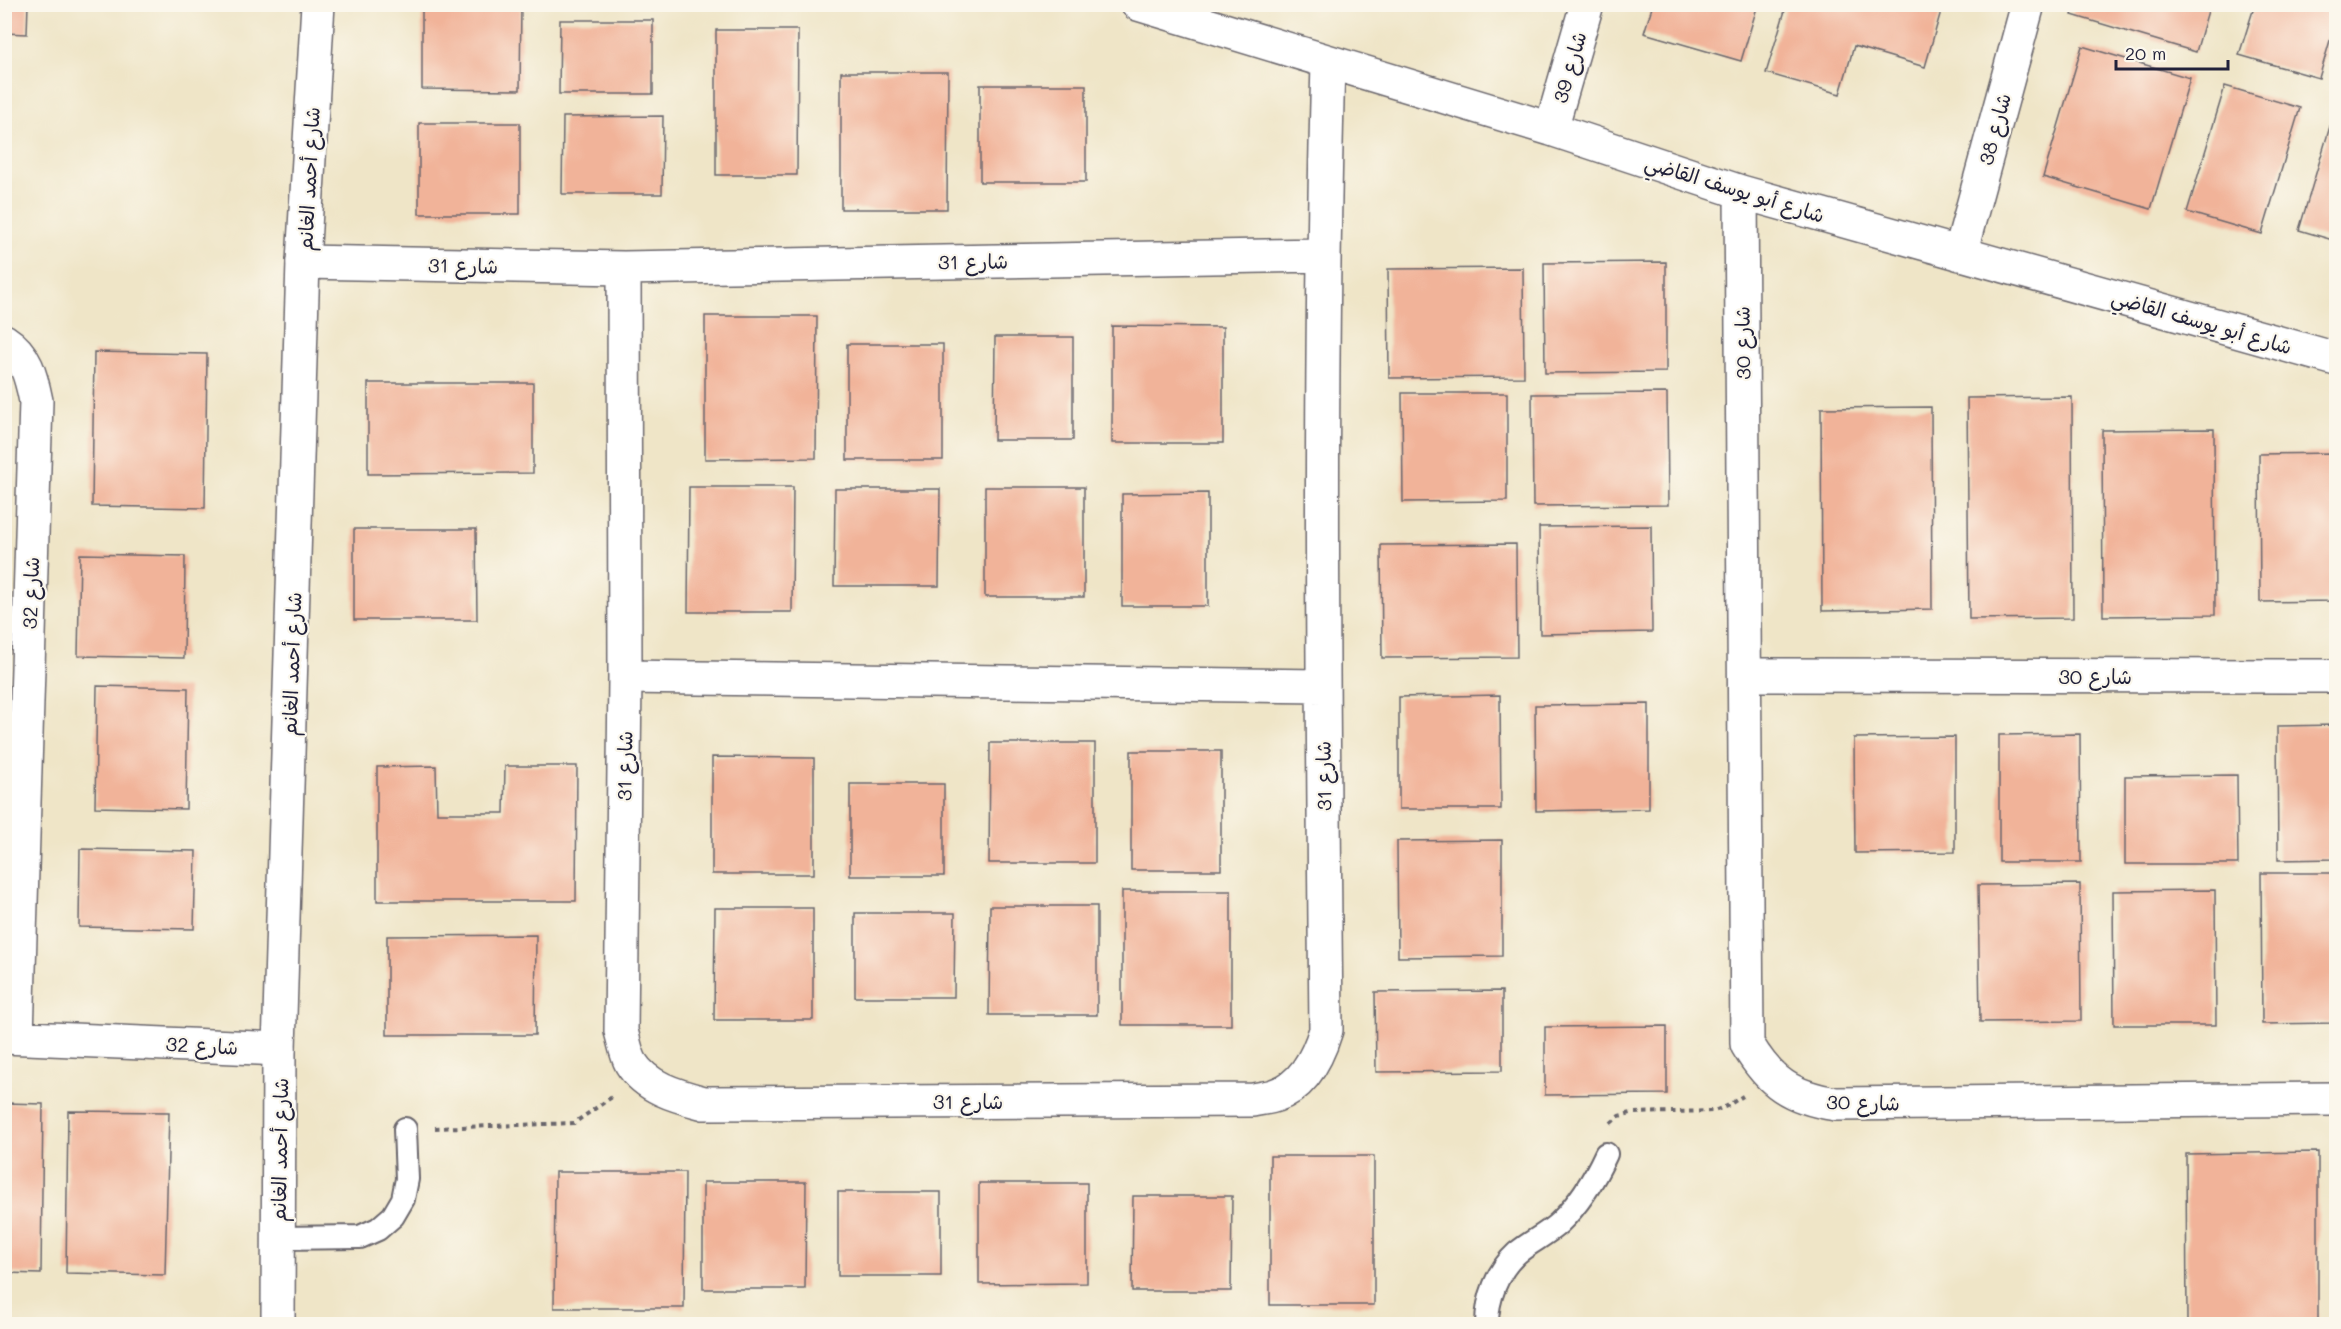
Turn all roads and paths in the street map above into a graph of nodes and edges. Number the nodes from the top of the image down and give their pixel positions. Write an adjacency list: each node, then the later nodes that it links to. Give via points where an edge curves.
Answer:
1 (318, 4): 10 (street, شارع أحمد الغانم)
2 (1138, 4): 5 (street, شارع أبو يوسف القاضي)
3 (1587, 4): 6 (street, شارع 39)
4 (2028, 4): 8 (street, شارع 38)
5 (1328, 63): 6 (street, شارع أبو يوسف القاضي); 9 (street, شارع 31)
6 (1551, 129): 7 (street, شارع أبو يوسف القاضي)
7 (1741, 192): 8 (street, شارع أبو يوسف القاضي); 14 (street, شارع 30)
8 (1960, 254): 13 (street, شارع أبو يوسف القاضي)
9 (1323, 255): 11 (street, شارع 31); 17 (street, شارع 31)
10 (303, 262): 11 (street, شارع 31); 19 (street, شارع أحمد الغانم)
11 (624, 268): 16 (street, شارع 31)
12 (4, 340): 18 (street, شارع 32, via 16,348 30,371 36,401)
13 (2337, 359)
14 (1745, 675): 15 (street, شارع 30); 21 (street, شارع 30, via 1747,1044)
15 (2337, 676)
16 (625, 677): 17 (street); 20 (street, شارع 31, via 621,1031 630,1062)
17 (1322, 687): 20 (street, شارع 31, via 1326,1030 1310,1069 1277,1095 1252,1100 704,1103 657,1087)
18 (11, 1036): 19 (street, شارع 32)
19 (279, 1049): 25 (street, شارع أحمد الغانم)
20 (642, 1076): 23 (path, via 574,1123)
21 (1772, 1079): 22 (street, شارع 30, via 1811,1100 1836,1104); 24 (path, via 1714,1111 1619,1116 1605,1135)
22 (2337, 1100)
23 (405, 1129): 25 (lane, via 407,1179 403,1199 393,1216 378,1229 360,1237)
24 (1606, 1154): 27 (lane, via 1578,1203 1559,1223 1517,1254 1502,1272 1491,1293)
25 (278, 1238): 26 (street, شارع أحمد الغانم)
26 (278, 1324)
27 (1487, 1324)

